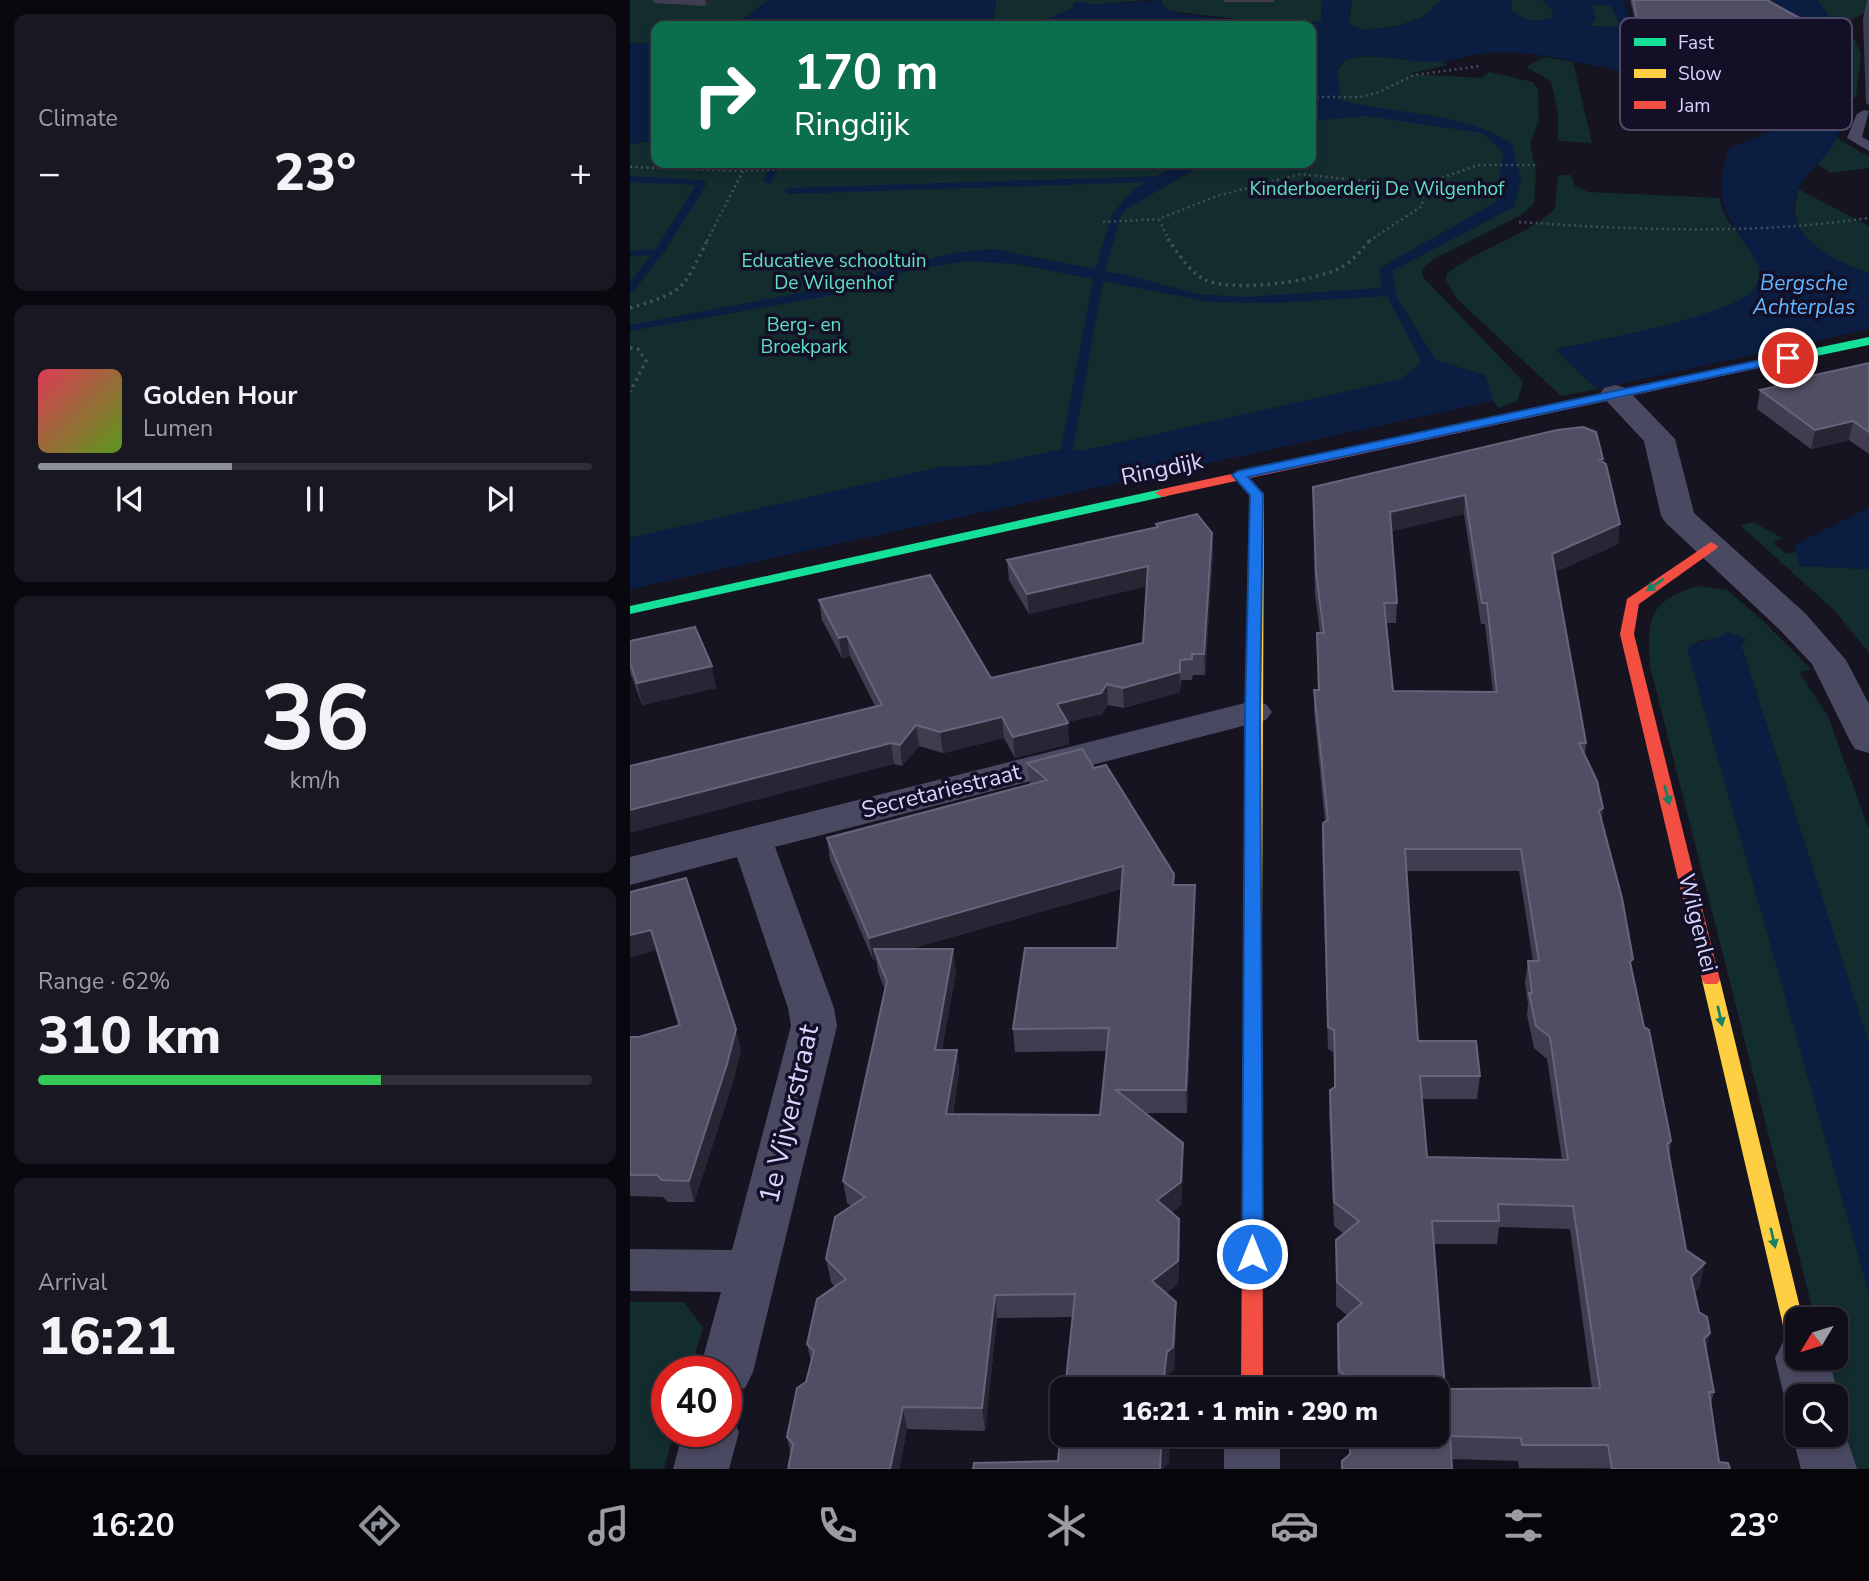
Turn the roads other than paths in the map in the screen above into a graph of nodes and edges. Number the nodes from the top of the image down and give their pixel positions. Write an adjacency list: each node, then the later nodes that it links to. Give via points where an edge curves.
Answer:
1 (1864, 114): 2 (lane, via 1854,138)
2 (1869, 147)
3 (1869, 341): 4 (street, Ringdijk)
4 (1615, 394): 5 (street, Ringdijk); 6 (street, via 1656,433 1678,516)
5 (1238, 475): 7 (street, Ringdijk); 8 (street, via 1256,494)
6 (1711, 546): 9 (street, via 1828,660); 14 (street, Wilgenlei, one-way to 14, via 1632,602 1627,634)
7 (630, 610)
8 (1253, 712): 10 (street, Secretariestraat); 16 (street)
9 (1869, 741)
10 (751, 839): 11 (street, Secretariestraat); 13 (street, 1e Vijverstraat, via 814,1026)
11 (630, 872)
12 (630, 1270): 13 (street)
13 (752, 1271): 15 (street, 1e Vijverstraat)
14 (1790, 1307)
15 (730, 1356)
16 (1252, 1377)
17 (706, 1447): 20 (street)
18 (1252, 1447): 21 (street)
19 (1824, 1447): 22 (street)
20 (701, 1469)
21 (1252, 1469)
22 (1829, 1469)

